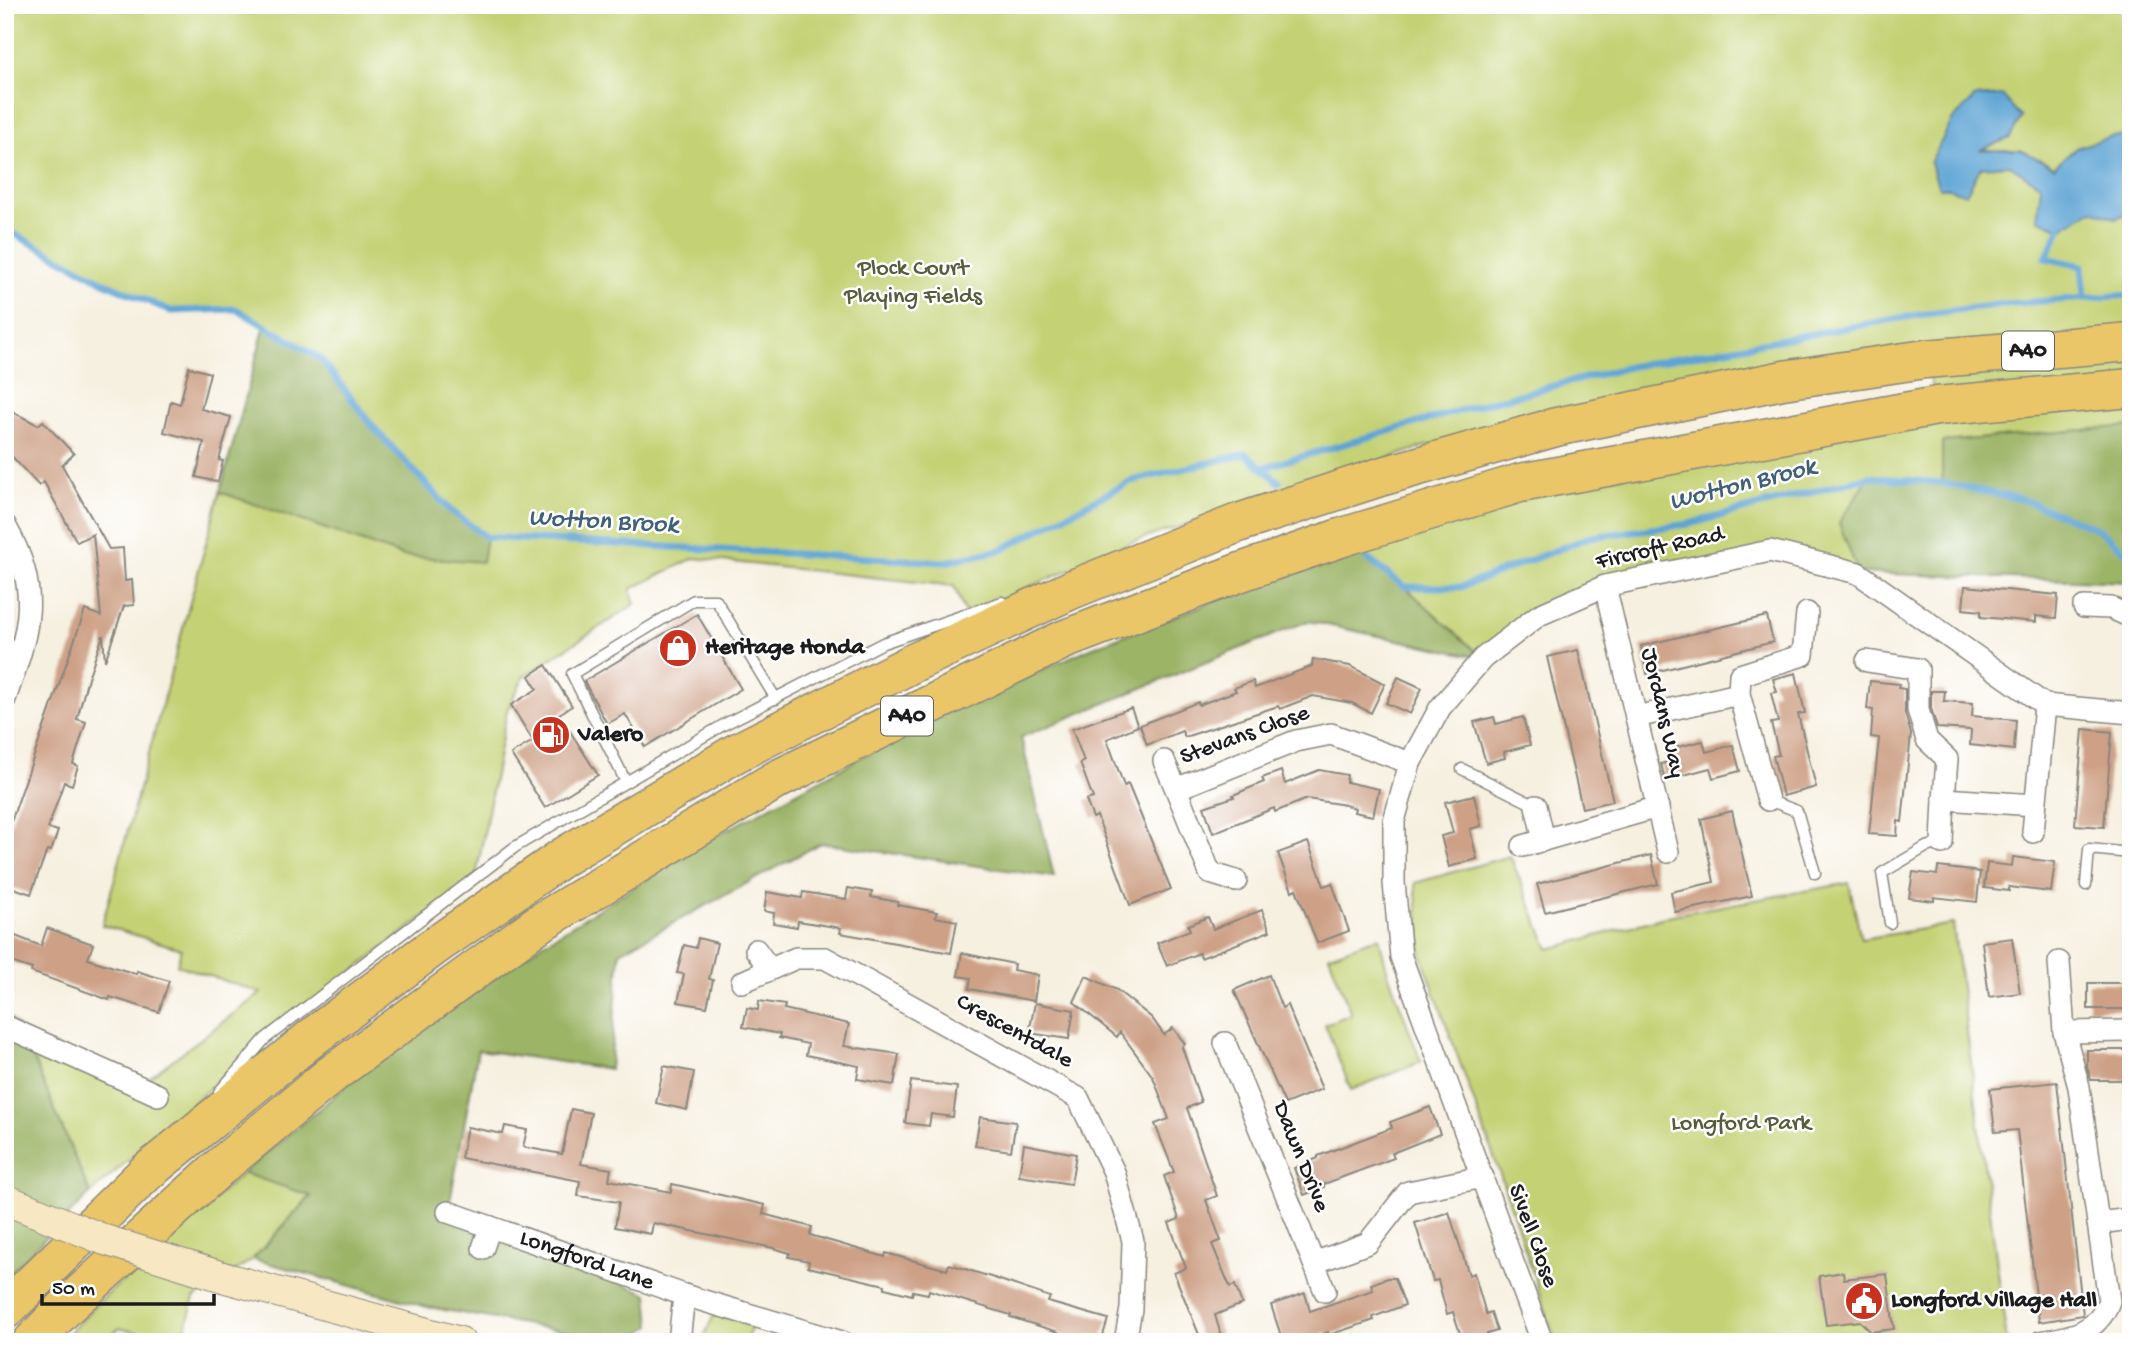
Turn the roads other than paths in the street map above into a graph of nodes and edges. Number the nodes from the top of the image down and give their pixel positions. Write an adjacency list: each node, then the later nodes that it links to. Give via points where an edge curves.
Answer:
1 (2131, 342): 3 (highway, A40, via 1925,359 1783,380 1556,427)
2 (2131, 388): 62 (highway, A40, via 1937,406 1520,483 1238,573 1063,640 776,780 538,924 322,1082 157,1223)
3 (1238, 523): 5 (lane); 49 (highway, A40, via 1073,589 925,657 724,760 564,857 432,948 314,1036)
4 (5, 525): 13 (street, via 18,547 30,594 25,642)
5 (1057, 583)
6 (1605, 586): 15 (street, Fircroft Road, via 1770,551 1858,573); 17 (street, Jordans Way); 19 (street, Fircroft Road, via 1539,615 1483,658 1440,708)
7 (1018, 597): 14 (lane, via 883,643)
8 (2084, 607): 10 (street, via 2111,608)
9 (1807, 613): 12 (street, via 1803,655 1740,675)
10 (2131, 617)
11 (1867, 661): 23 (street, via 1918,669 1918,710 1927,740 1947,759)
12 (1739, 694): 17 (street); 24 (street)
13 (5, 699)
14 (776, 699): 21 (lane); 21 (lane, via 716,600 694,600 572,674)
15 (2045, 705): 16 (street, Fircroft Road); 25 (street)
16 (2131, 713)
17 (1636, 717): 27 (street, Jordans Way)
18 (1164, 761): 22 (street, Stevans Close)
19 (1410, 763): 22 (street, Stevans Close, via 1331,734 1296,741); 50 (street, Fircroft Road, via 1394,821 1401,957)
20 (1462, 769): 26 (lane)
21 (626, 782): 47 (lane, via 515,847 265,1039)
22 (1176, 789): 35 (street, Stevans Close, via 1205,882)
23 (1944, 799): 25 (street); 30 (street)
24 (1768, 800): 34 (lane, via 1797,811)
25 (2035, 805): 28 (street)
26 (1536, 806): 29 (street)
27 (1658, 807): 29 (street); 32 (street, Jordans Way)
28 (2033, 832)
29 (1544, 840): 31 (street)
30 (1942, 844): 37 (lane, via 1926,847 1882,873)
31 (1523, 846)
32 (1668, 852)
33 (2131, 853): 36 (lane, via 2090,849)
34 (1815, 873)
35 (1236, 881)
36 (2086, 885)
37 (1890, 923)
38 (756, 950): 40 (street)
39 (2059, 962): 44 (street)
40 (770, 969): 41 (street, Crescentdale); 66 (street, Crescentdale, via 796,958 825,958 1078,1098 1114,1172 1132,1241)
41 (742, 982)
42 (5, 1026): 46 (street)
43 (2131, 1031): 44 (street)
44 (2064, 1032): 54 (street, via 2079,1087)
45 (1225, 1043): 57 (street, Dawn Drive)
46 (158, 1095)
47 (211, 1101)
48 (202, 1111): 49 (lane)
49 (147, 1172): 60 (highway, A40)
50 (1483, 1177): 57 (street, Sivell Close, via 1408,1192 1368,1243); 67 (street, Sivell Close)
51 (7, 1200): 63 (street, bridge, via 105,1240 226,1278)
52 (447, 1212): 55 (street, Longford Lane)
53 (2131, 1219): 54 (street)
54 (2098, 1223): 68 (street, via 2109,1301 2105,1311 2080,1334)
55 (490, 1227): 56 (street, Longford Lane); 59 (street, Longford Lane)
56 (483, 1248)
57 (1314, 1263): 58 (street, Dawn Drive)
58 (1325, 1291)
59 (684, 1294): 61 (street, Longford Lane); 64 (street, Longford Lane)
60 (5, 1310)
61 (772, 1332): 65 (street, Longford Lane)
62 (32, 1342)
63 (460, 1342)
64 (679, 1342)
65 (842, 1342)
66 (1125, 1342)
67 (1539, 1342)
68 (2040, 1342)

